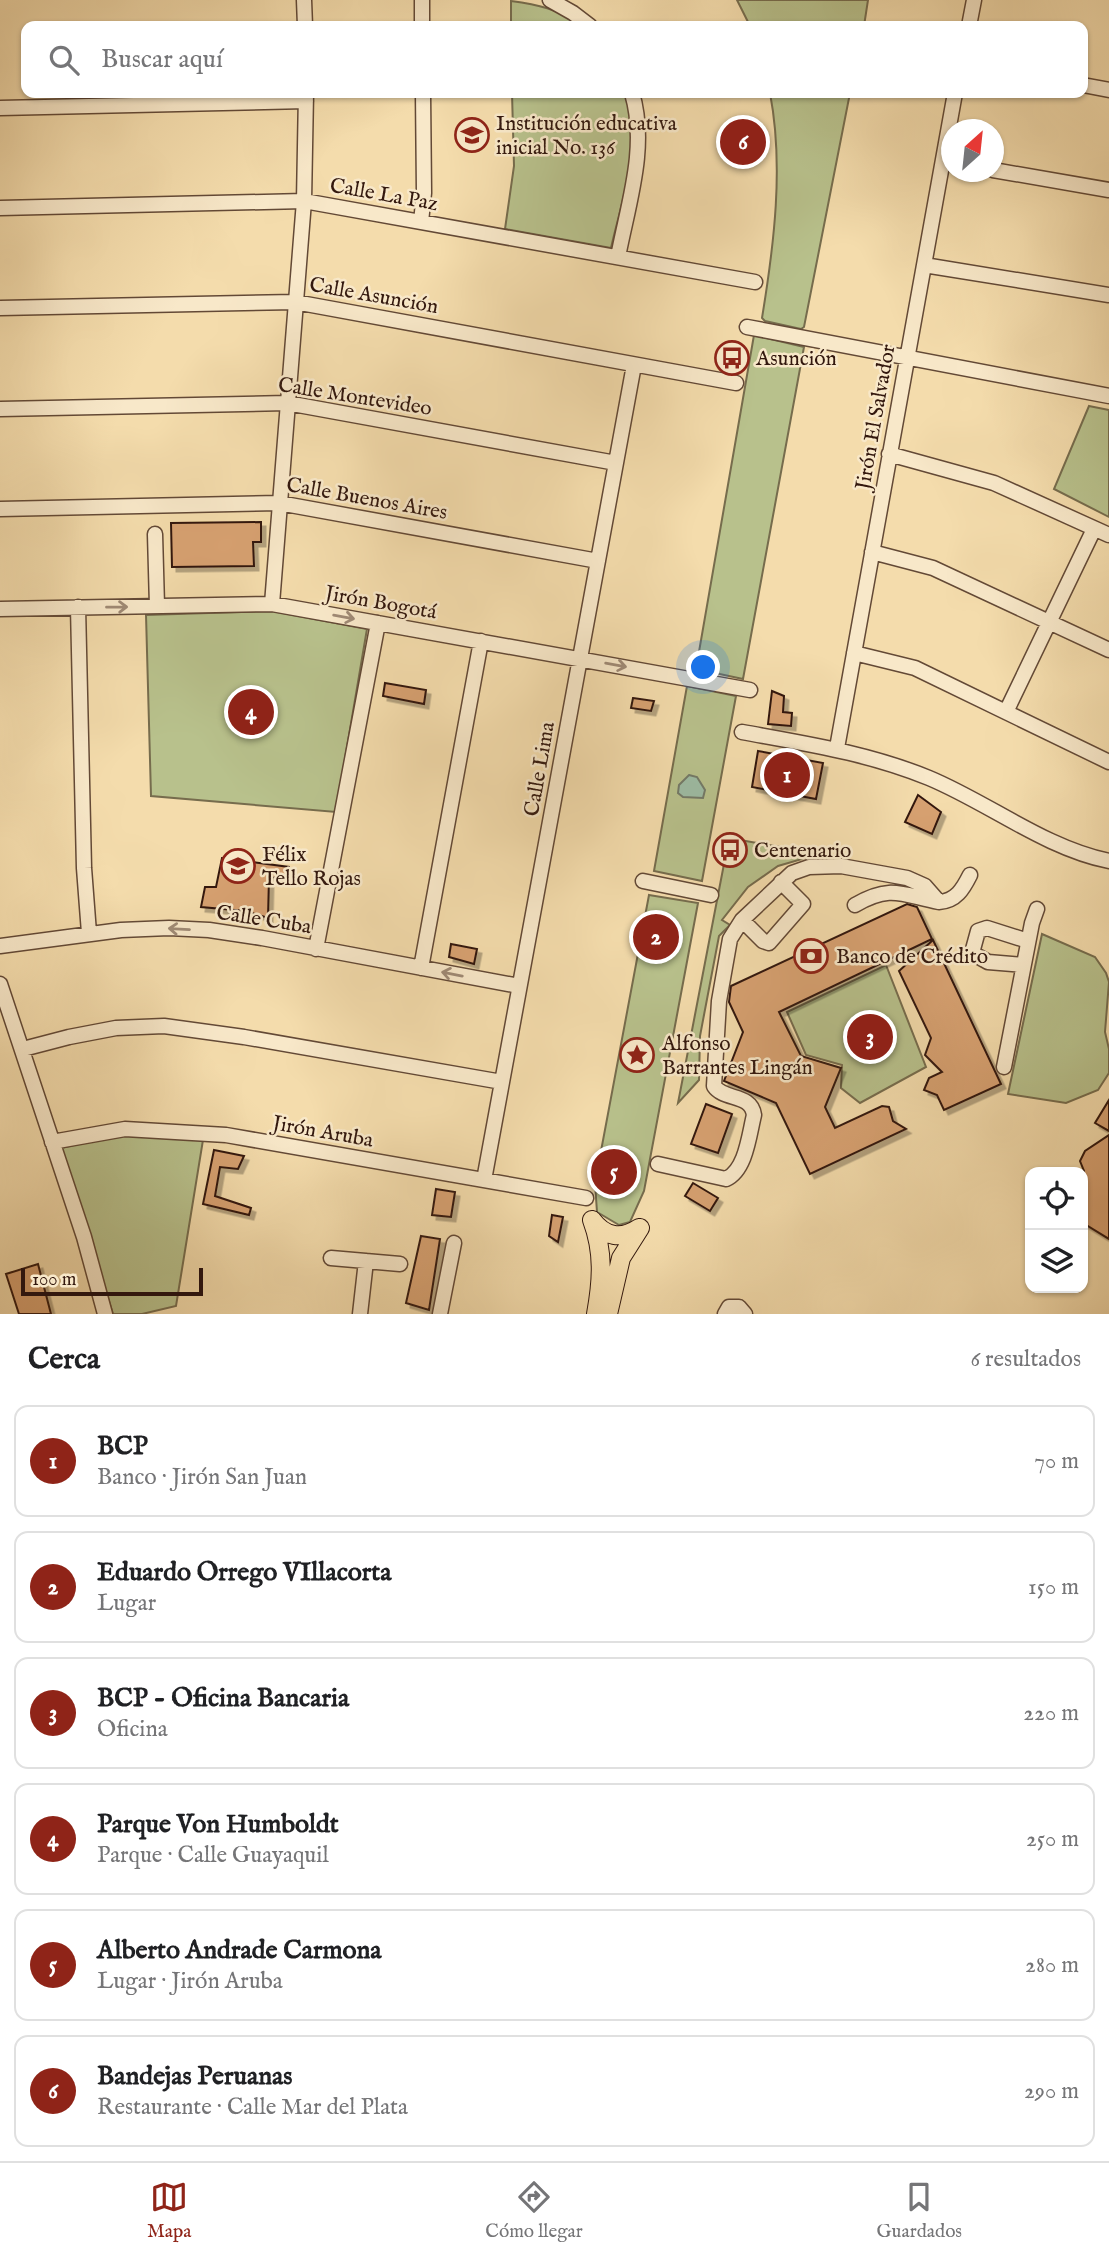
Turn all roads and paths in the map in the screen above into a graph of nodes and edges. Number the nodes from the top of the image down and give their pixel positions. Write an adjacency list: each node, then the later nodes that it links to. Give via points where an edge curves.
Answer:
1 (304, 0): 5 (street)
2 (422, 0): 6 (street)
3 (550, 0): 7 (street)
4 (974, 0): 8 (street)
5 (305, 21)
6 (422, 21)
7 (583, 21)
8 (969, 21)
9 (1088, 86): 10 (street)
10 (1109, 90)
11 (278, 98): 16 (street)
12 (306, 98): 21 (street)
13 (423, 98): 23 (street)
14 (633, 98): 24 (street, via 638,154)
15 (954, 98): 17 (street, Jirón El Salvador)
16 (0, 108)
17 (952, 119)
18 (1004, 172): 20 (street)
19 (943, 182): 25 (street, Jirón El Salvador)
20 (1109, 190)
21 (304, 201): 22 (street, Calle La Paz); 23 (street, Calle La Paz); 28 (street)
22 (0, 208)
23 (421, 222): 24 (street, Calle La Paz)
24 (618, 257): 26 (street, Calle La Paz)
25 (925, 265): 27 (street); 31 (street, Jirón El Salvador)
26 (755, 282)
27 (1109, 295)
28 (295, 302): 29 (street, Calle Asunción); 32 (street, Calle Asunción); 35 (street)
29 (0, 308)
30 (747, 327): 31 (street)
31 (907, 359): 34 (street); 37 (street, Jirón El Salvador)
32 (634, 365): 33 (street, Calle Asunción); 38 (street, Calle Lima)
33 (736, 383)
34 (1109, 396)
35 (287, 403): 36 (street, Calle Montevideo); 38 (street, Calle Montevideo); 39 (street)
36 (0, 409)
37 (889, 454): 41 (street, via 994,483); 44 (street, Jirón El Salvador)
38 (616, 463): 45 (street, Calle Lima)
39 (279, 503): 40 (street, Calle Buenos Aires); 45 (street, Calle Buenos Aires); 46 (street)
40 (0, 509)
41 (1094, 528): 43 (street); 50 (street)
42 (155, 534): 47 (street)
43 (1109, 535)
44 (872, 552): 50 (street, via 933,568); 54 (street, Jirón El Salvador)
45 (598, 561): 55 (street, Calle Lima)
46 (272, 604): 47 (street, Jirón Bogotá); 51 (street, Jirón Bogotá, one-way to 51)
47 (158, 606): 48 (street, Jirón Bogotá, one-way to 47)
48 (78, 607): 49 (street, Jirón Bogotá); 70 (street)
49 (0, 609)
50 (1050, 622): 53 (street); 57 (street)
51 (378, 623): 52 (street, Jirón Bogotá); 73 (street)
52 (481, 641): 55 (street, Jirón Bogotá); 75 (street)
53 (1109, 650)
54 (854, 653): 57 (street, via 915,668); 59 (street, Jirón El Salvador)
55 (580, 659): 56 (street, Jirón Bogotá, one-way to 56); 77 (street, Calle Lima)
56 (750, 690)
57 (1006, 712): 60 (street)
58 (742, 732): 59 (street)
59 (836, 748): 61 (street, via 931,779 1052,841)
60 (1109, 762)
61 (1109, 861)
62 (970, 875): 66 (street, via 953,899)
63 (643, 881): 65 (street)
64 (780, 882): 66 (street, via 808,867 841,866 907,878 925,886); 69 (street); 69 (street, via 803,904 769,943)
65 (711, 895)
66 (939, 902): 67 (street, via 896,892 874,894)
67 (855, 905)
68 (1037, 909): 71 (street)
69 (741, 920): 82 (street, via 730,939 719,1002 714,1086 753,1108 740,1165 726,1179)
70 (89, 933): 72 (street, Calle Cuba); 73 (street, Calle Cuba, one-way to 70, via 209,930)
71 (1028, 941): 74 (street); 74 (street, via 987,928 978,931 973,944 972,953 988,962)
72 (0, 946)
73 (316, 949): 75 (street, Calle Cuba)
74 (1023, 965): 79 (street)
75 (421, 968): 77 (street, Calle Cuba, one-way to 75)
76 (0, 984): 78 (street)
77 (519, 986): 80 (street, Calle Lima)
78 (23, 1049): 80 (street, via 116,1028 163,1026); 81 (street)
79 (1004, 1067)
80 (502, 1082): 83 (street, Calle Lima)
81 (52, 1142): 83 (street, Jirón Aruba, via 125,1129 226,1135); 89 (street)
82 (658, 1164)
83 (484, 1180): 84 (street, Jirón Aruba)
84 (586, 1198)
85 (454, 1243): 91 (street)
86 (331, 1258): 87 (street)
87 (366, 1261): 88 (street); 90 (street)
88 (400, 1264)
89 (105, 1314)
90 (360, 1314)
91 (440, 1314)
92 (596, 1314): 93 (main road, via 602,1282 592,1220 608,1235 630,1234 640,1228 621,1258)
93 (608, 1314)
94 (726, 1314): 95 (street, via 729,1307 739,1307)
95 (745, 1314)

